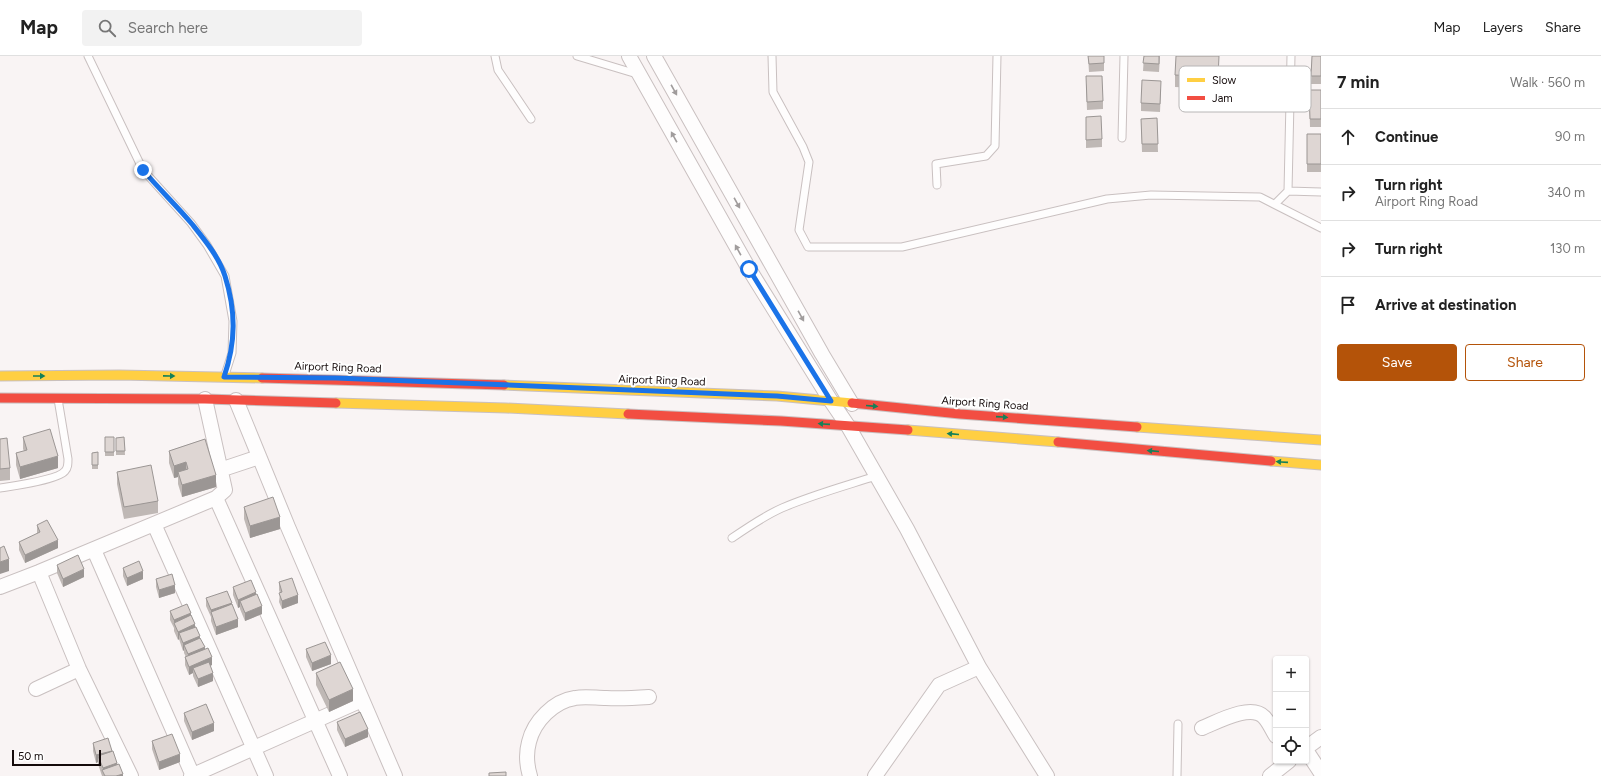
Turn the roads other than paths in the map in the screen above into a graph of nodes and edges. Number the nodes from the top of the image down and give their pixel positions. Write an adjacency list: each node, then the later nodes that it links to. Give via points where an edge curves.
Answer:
1 (88, 56): 21 (lane, via 143,170 194,227 225,276 233,321 232,353)
2 (495, 56): 13 (lane, via 498,70)
3 (577, 56): 11 (lane)
4 (629, 56): 11 (street)
5 (654, 56): 27 (street, one-way to 27)
6 (772, 56): 18 (lane, via 773,92 809,162 799,230 808,247 902,247 1107,199 1151,195 1260,196)
7 (997, 56): 15 (lane, via 995,146 986,156 936,164)
8 (1124, 56): 14 (lane)
9 (1291, 56): 10 (lane)
10 (1291, 66)
11 (640, 75): 26 (street, one-way to 11, via 749,269)
12 (1290, 112): 16 (lane)
13 (531, 118)
14 (1122, 138)
15 (937, 185)
16 (1288, 191): 17 (lane); 18 (lane)
17 (1321, 192)
18 (1276, 204): 19 (lane)
19 (1321, 228)
20 (0, 376): 21 (main road, Airport Ring Road, one-way to 21)
21 (224, 377): 26 (main road, Airport Ring Road, via 336,378 777,396)
22 (0, 398): 23 (main road)
23 (58, 398): 24 (main road); 34 (lane, via 68,459 66,471 54,478)
24 (205, 399): 25 (main road); 32 (street)
25 (236, 400): 28 (main road, one-way to 25, via 506,408); 30 (street)
26 (831, 401): 27 (main road, Airport Ring Road); 28 (street)
27 (852, 404): 29 (main road, Airport Ring Road, one-way to 29)
28 (848, 426): 31 (main road, one-way to 28); 33 (street)
29 (1321, 440)
30 (259, 457): 32 (street); 45 (street)
31 (1321, 465)
32 (220, 470): 35 (street, via 225,490)
33 (876, 476): 37 (lane, via 782,508); 41 (street, via 907,529)
34 (0, 488)
35 (216, 498): 36 (street); 46 (street)
36 (154, 524): 38 (street); 52 (street)
37 (732, 538)
38 (94, 550): 39 (street); 57 (street)
39 (39, 572): 40 (street); 42 (street)
40 (0, 587)
41 (979, 667): 62 (street, via 939,685); 63 (street)
42 (79, 669): 43 (street); 56 (street)
43 (36, 689)
44 (649, 697): 61 (street, via 576,698 553,707 536,725 528,743 527,767)
45 (362, 700): 46 (street); 60 (street)
46 (316, 722): 52 (street); 59 (street)
47 (1178, 724): 64 (lane)
48 (1202, 728): 49 (street, via 1236,715 1257,712 1264,717)
49 (1273, 731)
50 (1321, 737): 51 (street)
51 (1309, 747)
52 (254, 749): 57 (street); 58 (street)
53 (1309, 754): 55 (street)
54 (1285, 764): 65 (street)
55 (1321, 773)
56 (130, 776)
57 (192, 776)
58 (266, 776)
59 (340, 776)
60 (395, 776)
61 (530, 776)
62 (875, 776)
63 (1047, 776)
64 (1177, 776)
65 (1270, 776)

